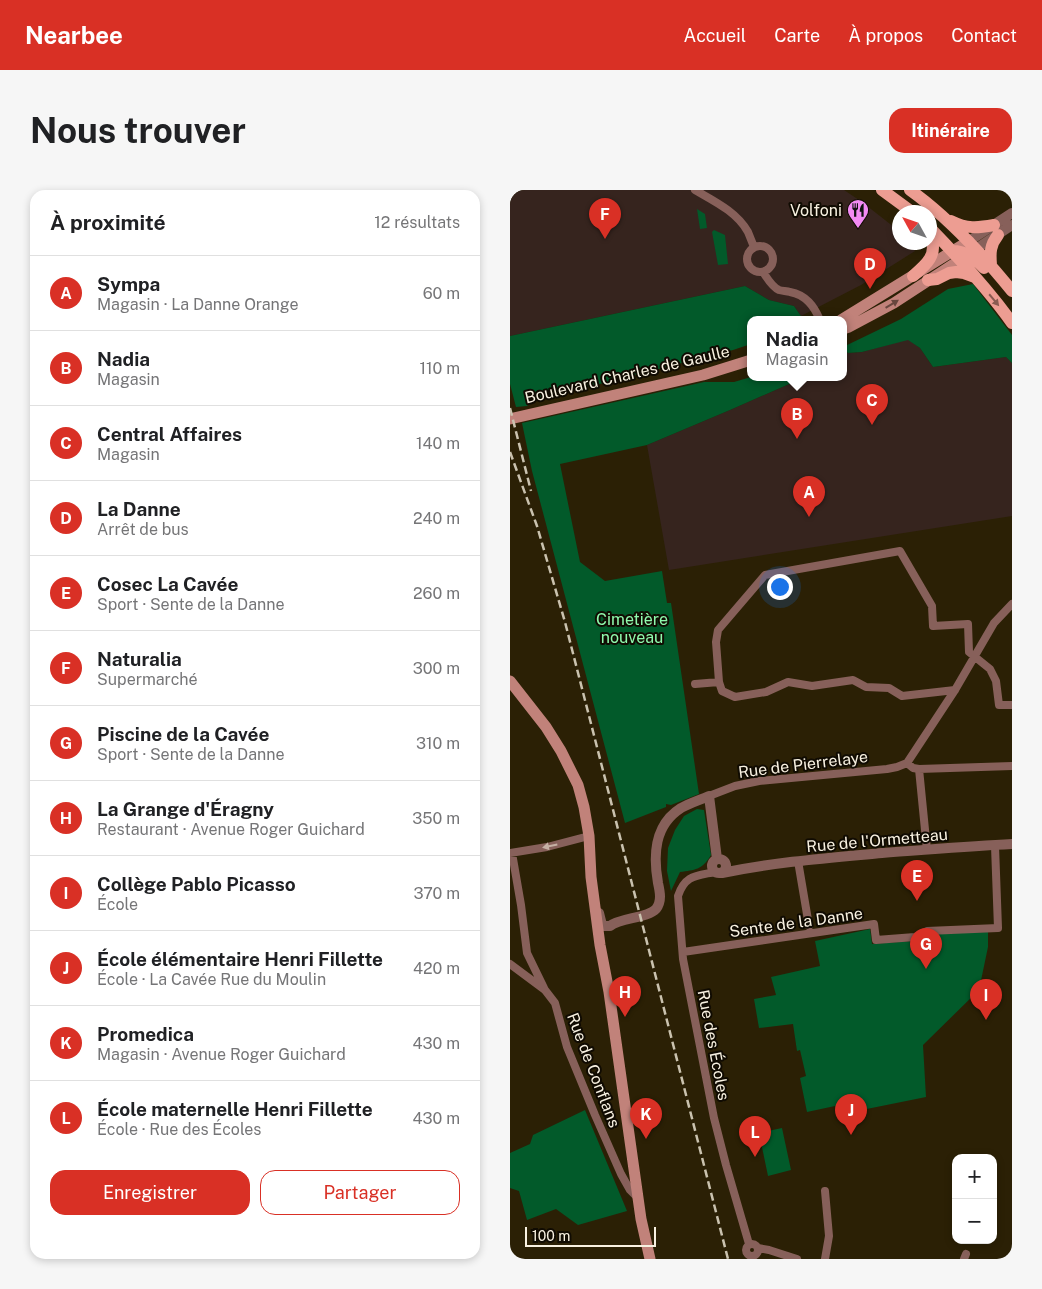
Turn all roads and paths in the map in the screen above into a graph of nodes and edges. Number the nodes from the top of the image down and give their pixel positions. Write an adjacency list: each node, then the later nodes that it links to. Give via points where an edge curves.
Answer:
1 (695, 190): 12 (street, via 734,216 749,233)
2 (882, 190): 4 (main road)
3 (910, 190): 5 (main road)
4 (902, 205)
5 (923, 205)
6 (1012, 213): 10 (street)
7 (937, 218): 10 (main road, via 972,228)
8 (937, 220): 14 (main road)
9 (1012, 225): 10 (street)
10 (996, 230): 14 (street); 14 (street); 15 (main road, via 990,248)
11 (937, 232): 14 (main road)
12 (754, 247): 16 (street, via 748,253 747,262 755,272); 16 (street, via 767,247 773,254 773,263)
13 (932, 250): 17 (main road, via 930,259)
14 (969, 250): 15 (main road); 17 (main road); 18 (main road); 19 (main road); 21 (main road, via 1001,289)
15 (991, 265): 20 (main road)
16 (763, 272): 22 (street, via 779,290 806,298)
17 (913, 276): 23 (main road)
18 (975, 277): 19 (main road, via 956,272); 24 (main road, one-way to 24)
19 (928, 280): 25 (main road, one-way to 19, via 894,303)
20 (1012, 291)
21 (1012, 296)
22 (818, 316)
23 (847, 316)
24 (1012, 323)
25 (847, 327)
26 (747, 361): 27 (main road, Boulevard Charles de Gaulle, via 703,375)
27 (510, 419)
28 (1012, 604): 29 (street, via 994,623)
29 (975, 656): 31 (street, via 969,652 968,624 932,626 932,606 900,551 766,575 718,630); 33 (street); 35 (street, via 990,669 996,681 999,704)
30 (510, 681): 36 (main road)
31 (719, 682): 32 (street); 33 (street, via 722,691 735,697 766,692 788,682 812,686 853,680 866,687 889,688 902,696)
32 (695, 684)
33 (955, 690): 37 (street)
34 (510, 692): 36 (main road)
35 (1012, 705)
36 (538, 718): 41 (main road, via 574,775)
37 (907, 763): 39 (street); 40 (street, Rue de Pierrelaye, via 887,769 759,781)
38 (1012, 766): 39 (street)
39 (919, 770): 44 (street)
40 (709, 796): 46 (street); 50 (street, Rue de Pierrelaye, via 672,814 663,827 655,856 661,896 656,908 636,918)
41 (589, 836): 45 (street, one-way to 45); 50 (main road); 50 (main road, via 592,881)
42 (1012, 844): 43 (street, Rue de l'Ormetteau)
43 (995, 846): 44 (street, Rue de l'Ormetteau); 52 (street, Sente de la Danne, via 998,928 928,931 915,937 876,940 874,924)
44 (927, 850): 47 (street, Rue de l'Ormetteau)
45 (511, 853): 54 (street, via 527,953)
46 (721, 860): 48 (street, Rue de l'Ormetteau); 49 (street, via 726,867)
47 (798, 862): 48 (street, Rue de l'Ormetteau); 51 (street, Sente de la Danne)
48 (745, 868): 49 (street, Rue de l'Ormetteau)
49 (719, 872): 52 (street, Rue des Écoles, via 696,876 681,886 678,896)
50 (605, 924): 56 (main road, via 609,992)
51 (809, 926)
52 (683, 952): 57 (street, Rue des Écoles, via 714,1118)
53 (510, 964): 54 (street, Rue de Conflans)
54 (545, 990): 56 (street, Rue de Conflans, via 555,1003 567,1046 609,1148 630,1190)
55 (824, 1191): 62 (street, via 829,1236)
56 (638, 1198): 60 (main road)
57 (749, 1244): 58 (street); 59 (street, via 746,1252)
58 (758, 1248): 59 (street); 61 (street)
59 (751, 1258)
60 (650, 1259)
61 (797, 1259)
62 (825, 1259)

